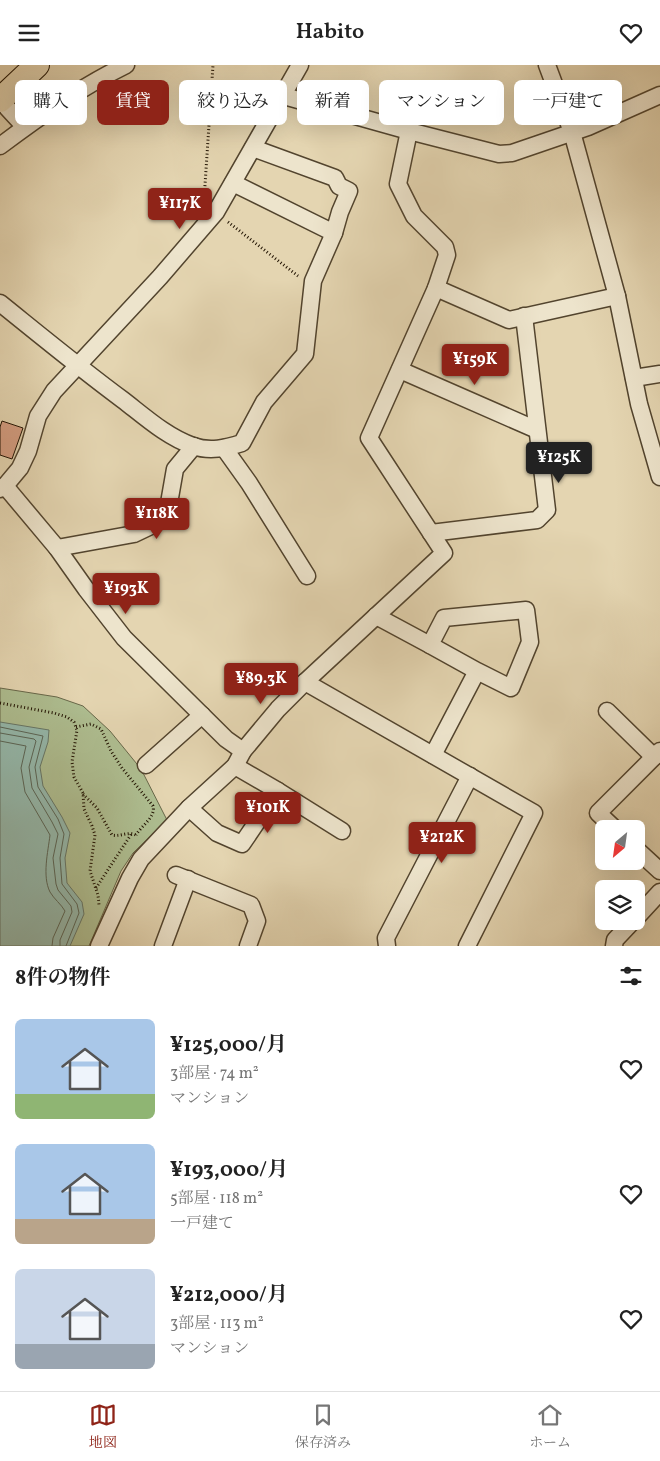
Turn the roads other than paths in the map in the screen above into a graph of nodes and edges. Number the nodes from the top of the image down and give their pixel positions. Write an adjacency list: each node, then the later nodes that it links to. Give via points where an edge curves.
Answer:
1 (37, 65): 7 (highway)
2 (126, 65): 5 (street)
3 (300, 65): 6 (street)
4 (547, 65): 14 (street)
5 (87, 88)
6 (287, 89)
7 (6, 95): 12 (street)
8 (660, 95): 14 (street)
9 (287, 96): 13 (street)
10 (28, 125): 12 (street)
11 (266, 125): 16 (street)
12 (25, 127): 15 (street)
13 (409, 131): 14 (street, via 499,154 512,153); 19 (street, via 398,184 414,216 445,247 448,255)
14 (572, 132): 20 (street)
15 (0, 146)
16 (253, 148): 17 (street); 18 (street, via 335,178 339,186 349,191)
17 (233, 183): 18 (street); 23 (street, via 212,216)
18 (334, 233): 29 (street, via 313,281 305,354 264,402 242,443)
19 (436, 288): 22 (street, via 509,320); 24 (street)
20 (617, 296): 22 (street); 26 (street)
21 (0, 303): 23 (street)
22 (524, 317): 27 (street)
23 (77, 366): 28 (street, via 155,424); 31 (street, via 54,391 38,417 20,468)
24 (400, 370): 27 (street); 32 (street, via 369,438)
25 (660, 374): 26 (street)
26 (634, 378): 30 (street)
27 (537, 431): 32 (street, via 547,510 537,520)
28 (194, 447): 29 (street); 33 (street, via 175,469 168,509 155,524 134,534)
29 (224, 448): 34 (street)
30 (660, 477)
31 (2, 488): 33 (street)
32 (431, 533): 35 (street, via 444,553)
33 (57, 548): 40 (street, via 124,638)
34 (307, 576)
35 (376, 616): 36 (street); 38 (street)
36 (430, 645): 37 (street); 37 (street, via 444,618 526,609 530,642 511,688)
37 (477, 671): 43 (street)
38 (305, 682): 41 (street); 43 (street)
39 (606, 711): 42 (street)
40 (202, 715): 41 (street); 44 (street)
41 (243, 751): 45 (street)
42 (657, 754): 49 (street, via 598,813)
43 (433, 755): 46 (street)
44 (146, 765)
45 (236, 766): 47 (street); 48 (street)
46 (470, 776): 56 (street, via 534,813); 60 (street, via 386,938)
47 (278, 791): 48 (street, via 242,844 217,833); 50 (street)
48 (188, 808): 57 (street, via 141,859)
49 (605, 820)
50 (342, 831)
51 (645, 857): 52 (street)
52 (660, 871)
53 (660, 892): 54 (street)
54 (645, 908)
55 (624, 930): 61 (street)
56 (471, 945)
57 (99, 946)
58 (163, 946): 59 (street, via 182,877 251,905 258,921)
59 (248, 946)
60 (386, 946)
61 (614, 946)

